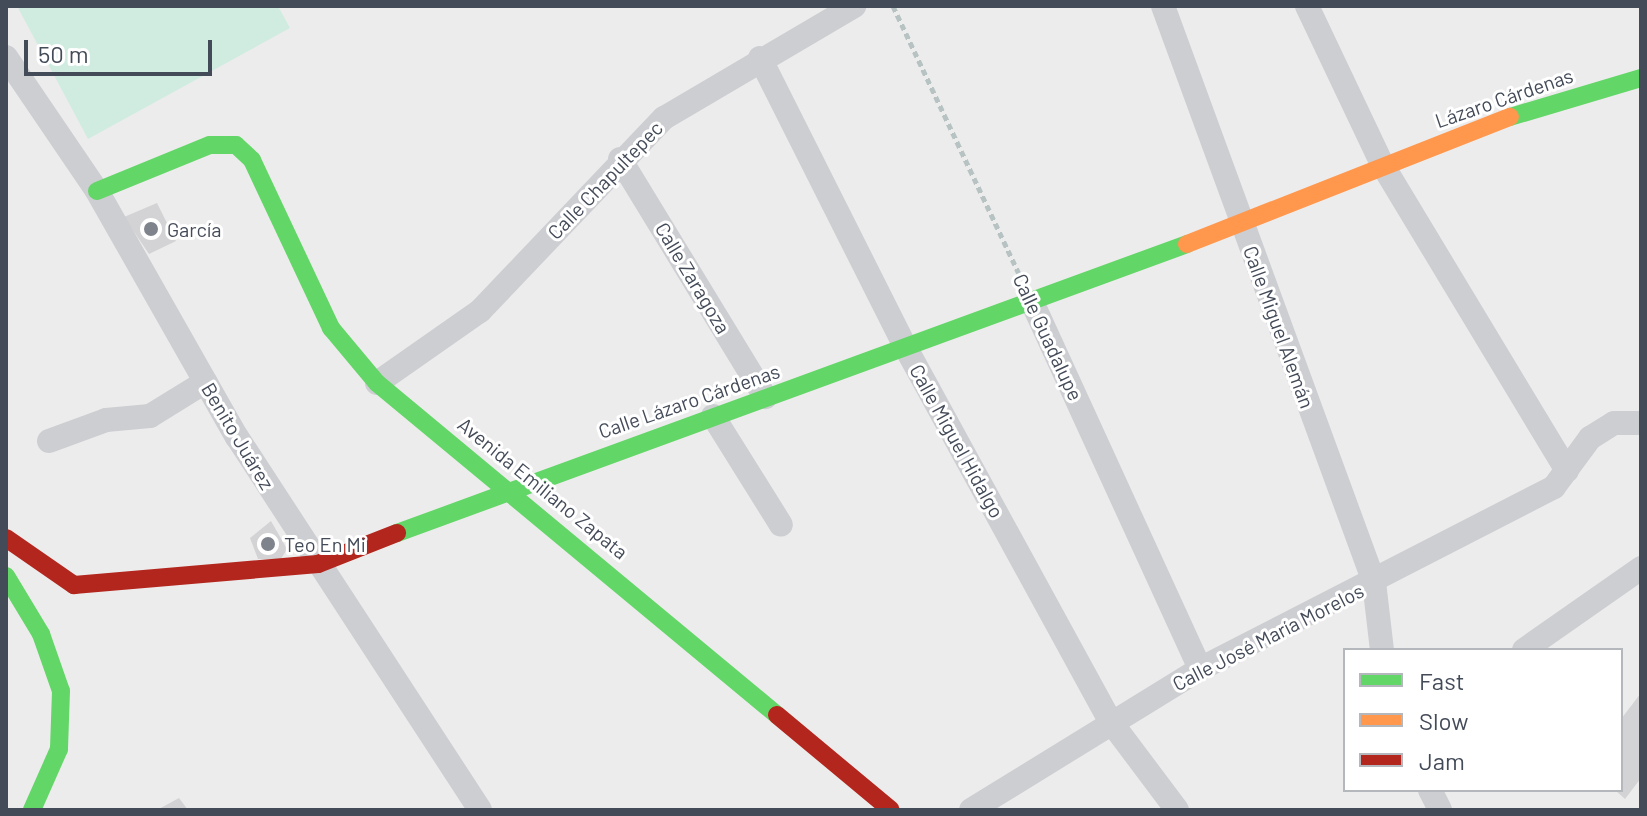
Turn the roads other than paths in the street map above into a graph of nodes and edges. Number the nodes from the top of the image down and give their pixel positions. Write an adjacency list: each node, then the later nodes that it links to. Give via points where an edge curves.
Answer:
1 (854, 6): 5 (street, Calle Chapultepec)
2 (1163, 6): 10 (street, Calle Miguel Alemán)
3 (1307, 6): 8 (street)
4 (6, 57): 9 (street, Benito Juárez)
5 (760, 58): 7 (street, Calle Chapultepec, via 664,118); 12 (street, Calle Miguel Hidalgo)
6 (1641, 78): 8 (street, Lázaro Cárdenas)
7 (620, 159): 14 (street, Calle Chapultepec, via 480,311); 15 (street, Calle Zaragoza)
8 (1382, 164): 10 (street, Calle Lázaro Cárdenas); 19 (street)
9 (97, 191): 13 (street, Benito Juárez); 14 (street, Avenida Emiliano Zapata, via 210,145 236,145 252,160 331,328)
10 (1240, 221): 11 (street, Calle Lázaro Cárdenas); 26 (street, Calle Miguel Alemán)
11 (1033, 304): 12 (street, Calle Lázaro Cárdenas); 29 (street, Calle Guadalupe)
12 (907, 350): 15 (street, Calle Lázaro Cárdenas); 30 (street, Calle Miguel Hidalgo)
13 (205, 382): 18 (street, via 150,416 106,420); 23 (street, Benito Juárez)
14 (377, 383): 20 (street, Avenida Emiliano Zapata)
15 (765, 397): 16 (street, Calle Lázaro Cárdenas)
16 (713, 416): 20 (street, Calle Lázaro Cárdenas); 21 (street)
17 (1641, 423): 19 (street, Calle José María Morelos, via 1614,423 1590,438)
18 (49, 441)
19 (1567, 471): 26 (street, Calle José María Morelos, via 1554,487)
20 (511, 487): 23 (street, Calle Lázaro Cárdenas); 34 (street, Avenida Emiliano Zapata)
21 (781, 525)
22 (6, 538): 23 (street, Calle Lázaro Cárdenas, via 74,585)
23 (318, 564): 33 (street, Benito Juárez)
24 (1640, 569): 28 (street)
25 (6, 576): 32 (street, via 41,634 61,691 59,749)
26 (1374, 582): 27 (street, Calle Miguel Alemán); 29 (street, Calle José María Morelos)
27 (1382, 648)
28 (1527, 648)
29 (1200, 669): 30 (street, Calle José María Morelos)
30 (1111, 722): 35 (street, Calle José María Morelos); 36 (street, Calle Miguel Hidalgo)
31 (1431, 792): 37 (street)
32 (32, 810)
33 (480, 810)
34 (891, 810)
35 (971, 810)
36 (1177, 810)
37 (1440, 810)

